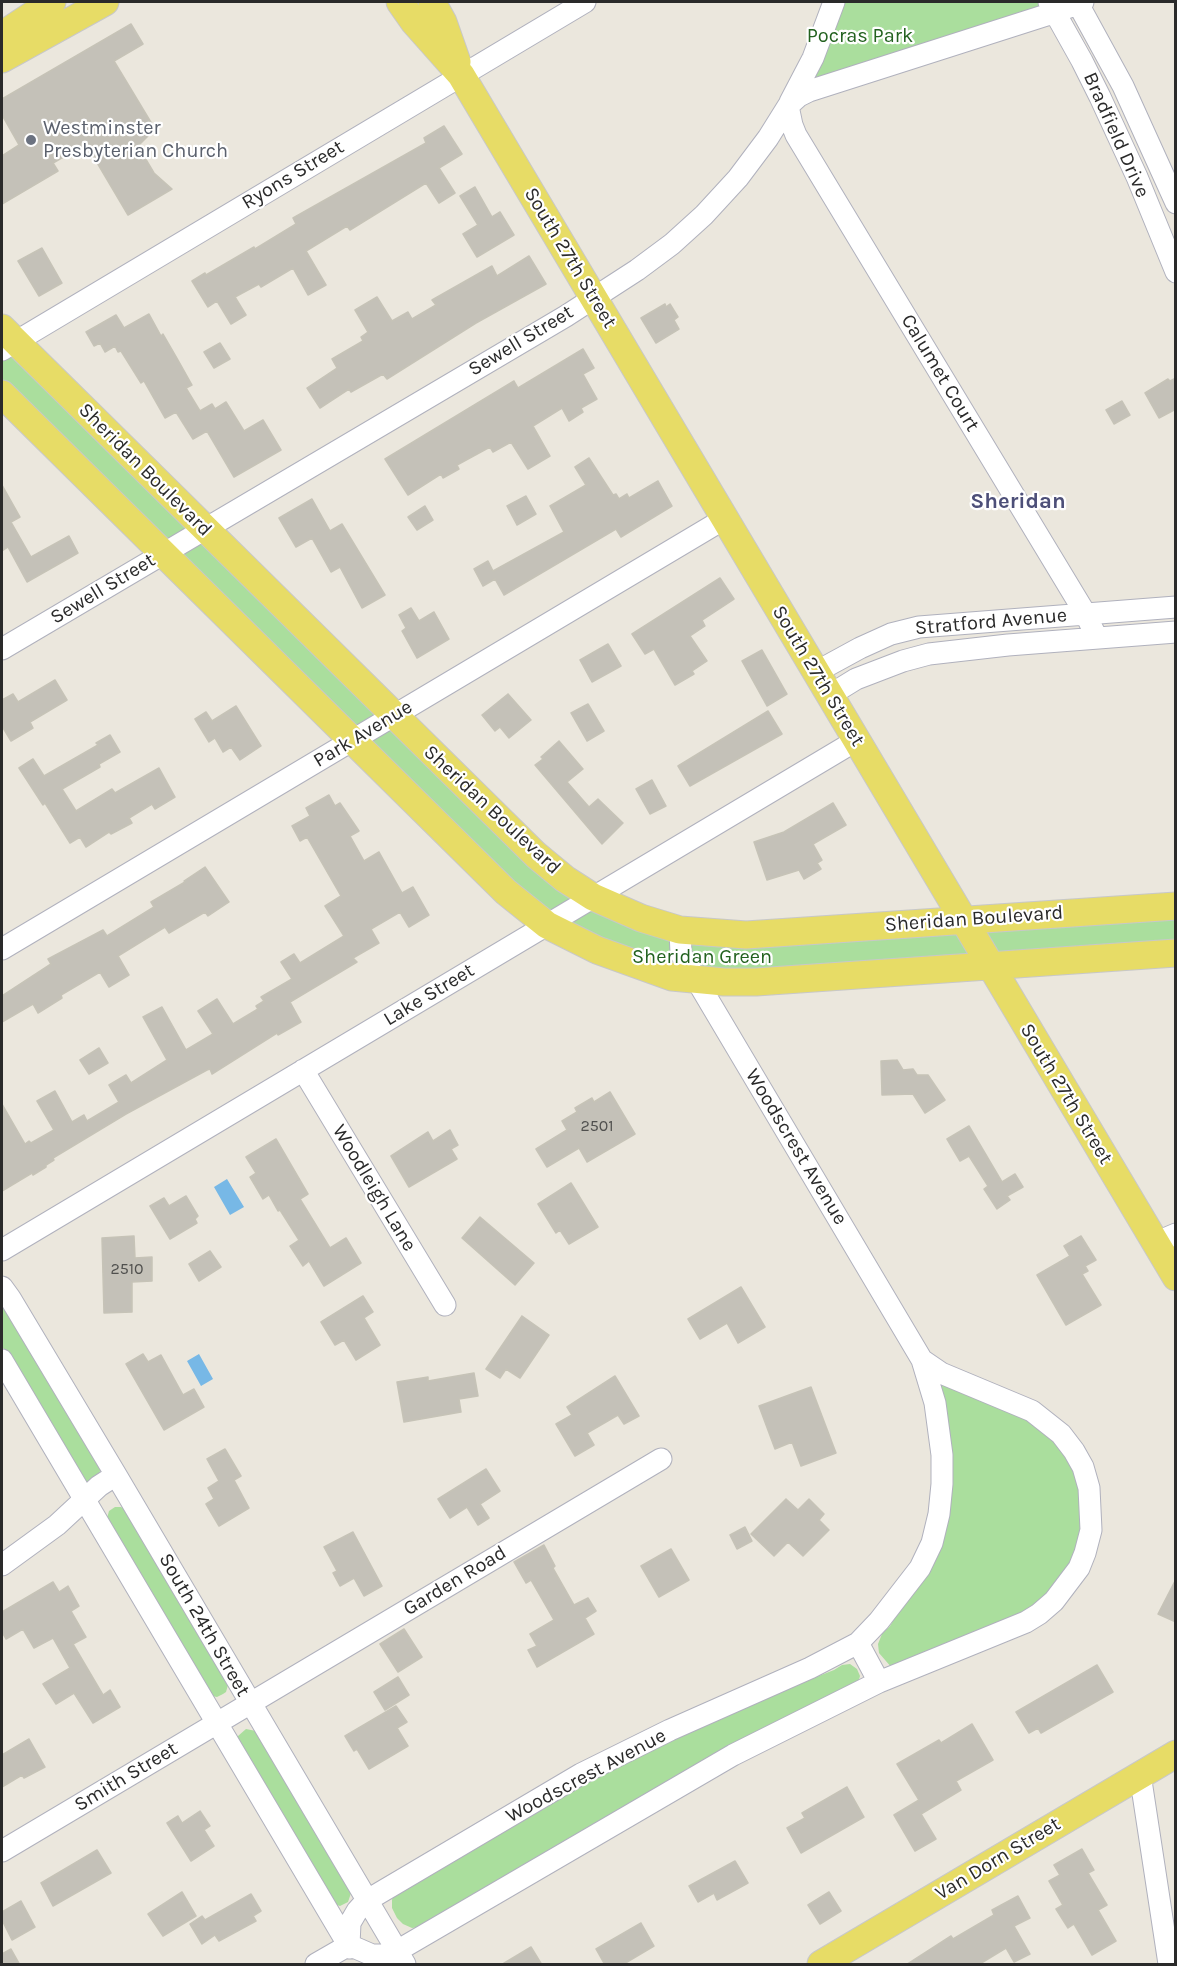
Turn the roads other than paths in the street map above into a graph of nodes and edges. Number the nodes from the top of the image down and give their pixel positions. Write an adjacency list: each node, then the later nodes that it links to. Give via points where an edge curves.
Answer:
1 (105, 2): 10 (main road)
2 (400, 2): 11 (main road, South 27th Street)
3 (432, 2): 11 (main road, South 27th Street)
4 (585, 2): 11 (street, Ryons Street)
5 (834, 2): 12 (street, via 813,58)
6 (1080, 2): 8 (street, Sewell Street); 13 (street, Bradfield Drive, via 1124,86)
7 (45, 4): 9 (main road)
8 (1052, 7): 12 (street, Sewell Street, via 809,90); 14 (street, Bradfield Drive, via 1100,97)
9 (2, 34)
10 (2, 59)
11 (461, 75): 15 (main road, South 27th Street); 16 (street, Ryons Street)
12 (788, 106): 15 (street, Sewell Street, via 738,178 704,215 672,244); 22 (street, Calumet Court, via 796,135)
13 (1176, 203)
14 (1173, 259)
15 (594, 297): 18 (main road, South 27th Street); 19 (street, Sewell Street)
16 (6, 340): 19 (main road, Sheridan Boulevard)
17 (2, 394): 20 (main road)
18 (724, 519): 26 (main road, South 27th Street); 28 (street, Park Avenue)
19 (204, 528): 20 (street, Sewell Street); 28 (main road, Sheridan Boulevard)
20 (163, 553): 25 (street, Sewell Street); 30 (main road)
21 (1176, 607): 22 (street, Stratford Avenue)
22 (1085, 614): 24 (street, Calumet Court); 26 (street, Stratford Avenue, via 919,627 891,634)
23 (1176, 632): 24 (street, Stratford Avenue)
24 (1097, 638): 27 (street, Stratford Avenue, via 929,654 856,679)
25 (2, 649)
26 (816, 672): 27 (main road, South 27th Street)
27 (830, 695): 29 (main road, South 27th Street)
28 (394, 716): 30 (street, Park Avenue); 31 (main road, Sheridan Boulevard, via 536,855)
29 (857, 740): 31 (street, Lake Street); 33 (main road, South 27th Street)
30 (352, 741): 34 (main road, via 507,892); 36 (street, Park Avenue)
31 (593, 897): 34 (street, Lake Street); 35 (main road, Sheridan Boulevard)
32 (1176, 906): 33 (main road, Sheridan Boulevard)
33 (962, 920): 35 (main road, Sheridan Boulevard, via 746,935); 38 (main road, South 27th Street)
34 (547, 925): 39 (main road, via 632,964); 40 (street, Lake Street)
35 (680, 930): 39 (street, Woodscrest Avenue, via 681,954)
36 (2, 949)
37 (1176, 953): 38 (main road)
38 (990, 966): 39 (main road, via 756,982); 41 (main road, South 27th Street)
39 (696, 980): 47 (street, Woodscrest Avenue)
40 (303, 1070): 42 (street, Lake Street); 45 (street, Woodleigh Lane)
41 (1166, 1239): 43 (main road, South 27th Street)
42 (2, 1250)
43 (1176, 1276)
44 (2, 1287): 49 (street, South 24th Street)
45 (445, 1305)
46 (2, 1360): 50 (street, South 24th Street)
47 (922, 1360): 52 (street, Woodscrest Avenue, via 939,1430 939,1514 932,1543 920,1568); 53 (street, Woodscrest Avenue, via 941,1373 1032,1411 1061,1434 1083,1467 1089,1488 1090,1530 1079,1568 1039,1614)
48 (661, 1459): 54 (street, Garden Road)
49 (116, 1475): 50 (street); 54 (street, South 24th Street)
50 (83, 1499): 51 (street, via 57,1525); 55 (street, South 24th Street)
51 (2, 1565)
52 (858, 1643): 53 (street); 59 (street, Woodscrest Avenue, via 581,1774)
53 (879, 1682): 61 (street, Woodscrest Avenue, via 733,1755)
54 (250, 1703): 55 (street, Smith Street); 59 (street, South 24th Street)
55 (217, 1723): 58 (street, Smith Street); 60 (street, South 24th Street)
56 (1176, 1754): 57 (main road, Van Dorn Street)
57 (1140, 1774): 64 (main road, Van Dorn Street); 65 (street)
58 (2, 1851)
59 (366, 1901): 60 (street, Woodscrest Avenue, via 350,1923); 61 (street, South 24th Street)
60 (349, 1945): 61 (street, Woodscrest Avenue, via 372,1955); 62 (street); 63 (street, South 24th Street)
61 (401, 1958)
62 (316, 1965)
63 (360, 1965)
64 (821, 1965)
65 (1169, 1965)

